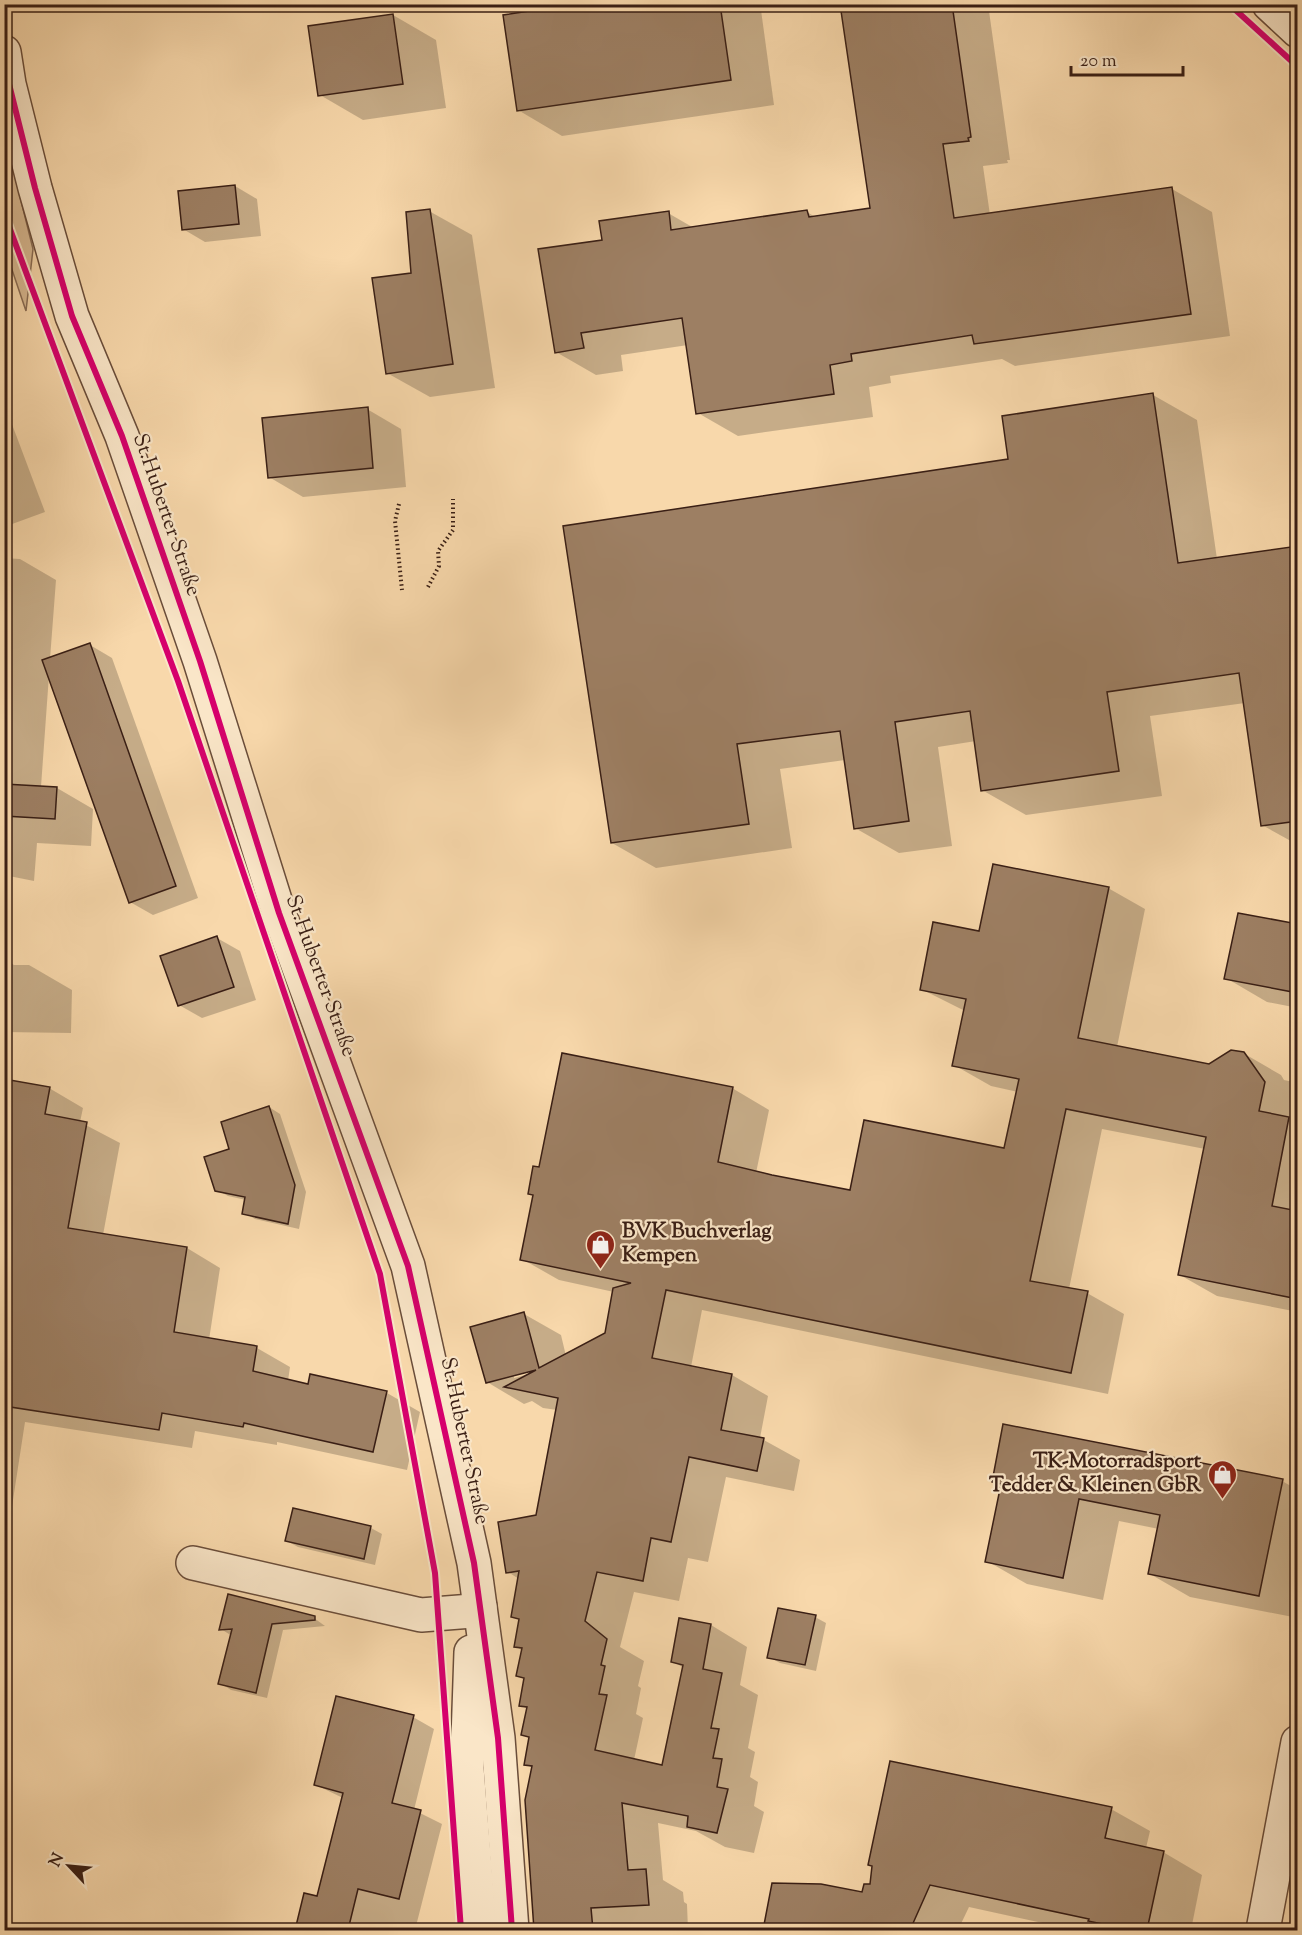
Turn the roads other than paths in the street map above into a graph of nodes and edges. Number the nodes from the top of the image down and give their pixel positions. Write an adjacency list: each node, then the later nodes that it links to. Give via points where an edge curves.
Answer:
1 (4, 52): 3 (street, St.Huberter Straße, via 35,188 72,316 126,447 200,661 279,913 408,1266 474,1563)
2 (193, 1563): 3 (street, via 421,1615)
3 (476, 1609): 5 (street, St.Huberter Straße, via 467,1768); 6 (street, St.Huberter Straße, via 498,1738)
4 (1298, 1742): 7 (street)
5 (480, 1930)
6 (512, 1930)
7 (1263, 1930)

